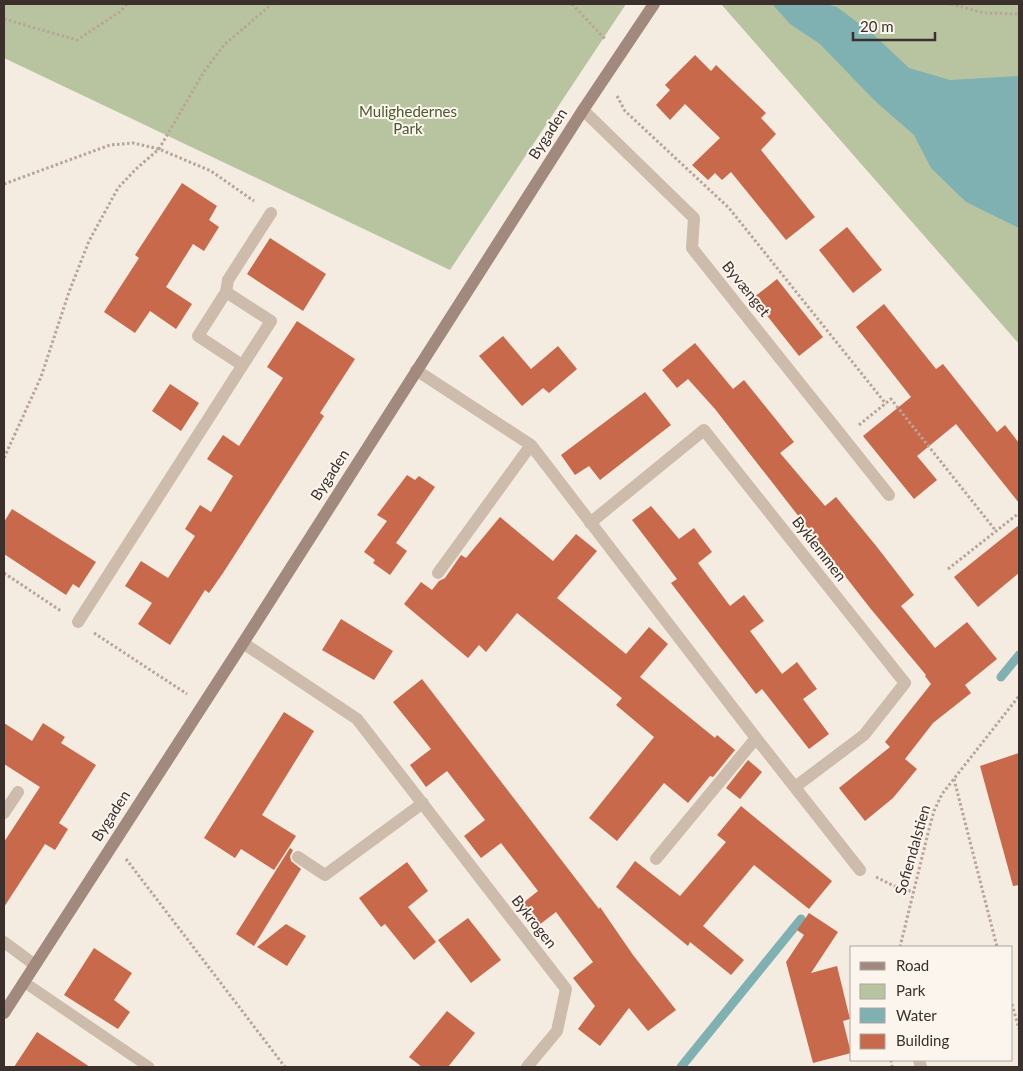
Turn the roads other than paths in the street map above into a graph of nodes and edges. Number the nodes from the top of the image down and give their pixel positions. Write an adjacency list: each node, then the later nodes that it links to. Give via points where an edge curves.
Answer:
1 (654, 4): 2 (street, Bygaden)
2 (583, 110): 6 (street, Bygaden); 8 (street, Byvænget, via 694,218 692,248)
3 (271, 213): 4 (street, via 228,280)
4 (226, 292): 5 (street, via 198,336); 5 (street, via 271,321)
5 (242, 365): 11 (street)
6 (416, 370): 7 (street); 12 (street, Bygaden)
7 (531, 445): 9 (street); 10 (street)
8 (889, 495)
9 (590, 523): 13 (street); 14 (street, Byklemmen, via 704,430 905,683 864,735)
10 (438, 573)
11 (78, 622)
12 (242, 643): 16 (street, Bykrogen, via 357,719); 22 (street, Bygaden)
13 (756, 738): 14 (street); 19 (street)
14 (795, 787): 20 (street)
15 (18, 792): 17 (street)
16 (423, 803): 18 (street, via 325,875); 26 (street, Bykrogen, via 566,990 558,1031)
17 (4, 813)
18 (298, 857)
19 (656, 860)
20 (860, 870)
21 (4, 942): 22 (street)
22 (35, 965): 23 (street, Bygaden)
23 (24, 982): 24 (street, Bygaden); 25 (lane)
24 (4, 1013)
25 (149, 1067)
26 (527, 1067)

